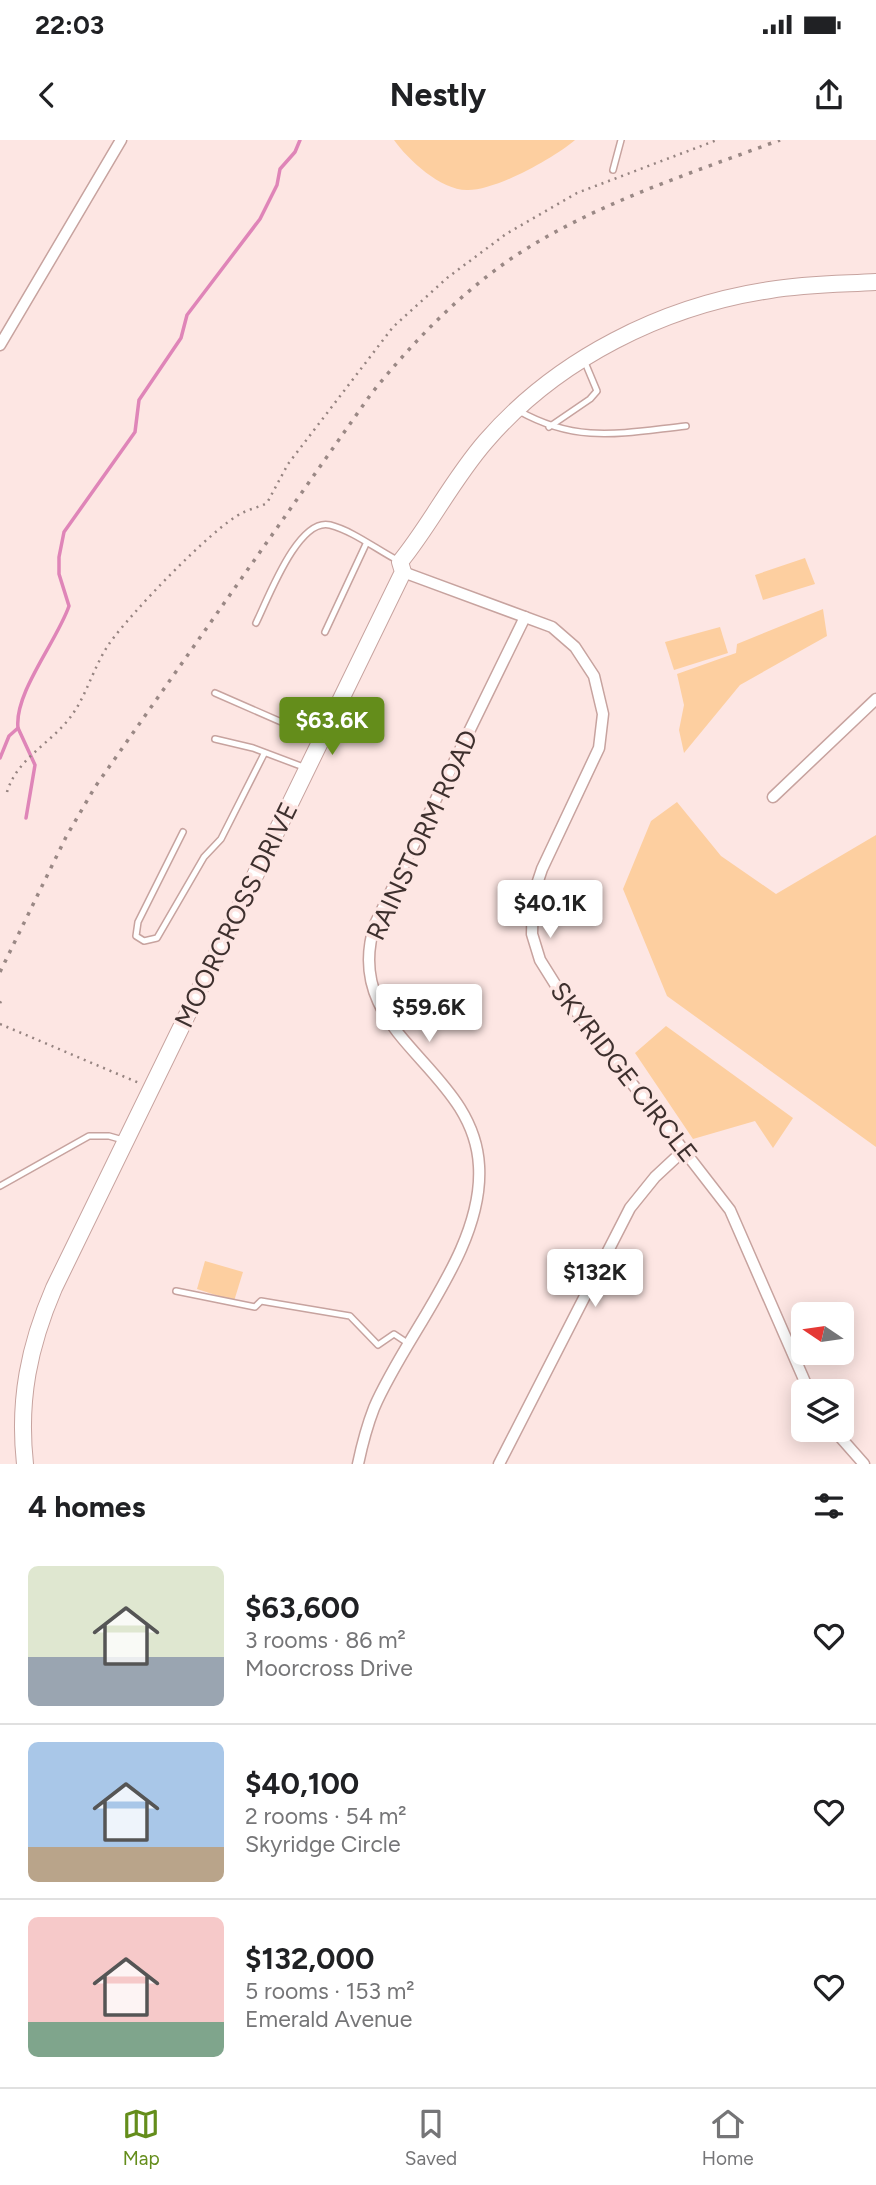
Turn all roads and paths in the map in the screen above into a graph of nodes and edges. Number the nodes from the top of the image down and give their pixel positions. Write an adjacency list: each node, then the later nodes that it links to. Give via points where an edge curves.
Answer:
1 (121, 140): 6 (street)
2 (621, 140): 4 (lane)
3 (717, 140): 22 (path, via 577,193 506,234 421,301 393,327 337,397 288,464 267,503 228,523 117,634 72,715 22,763)
4 (613, 170)
5 (876, 282): 7 (street, MOORCROSS DRIVE, via 769,290 710,303 634,331)
6 (0, 345)
7 (584, 359): 8 (street, MOORCROSS DRIVE); 10 (lane, via 597,391)
8 (516, 410): 10 (lane); 12 (street, MOORCROSS DRIVE, via 448,488)
9 (686, 426): 10 (lane, via 589,433)
10 (549, 427)
11 (366, 544): 12 (lane); 14 (lane, via 340,528 315,525 289,556); 15 (lane)
12 (402, 567): 13 (street, SKYRIDGE CIRCLE); 19 (street, MOORCROSS DRIVE)
13 (525, 617): 28 (street, SKYRIDGE CIRCLE, via 552,627 575,647 594,676 603,714 599,748 536,882 530,924 536,949 555,984); 31 (street, RAINSTORM ROAD, via 369,941 368,971 375,1000 465,1115 479,1163 477,1199 466,1235)
14 (256, 623)
15 (325, 632)
16 (215, 693): 19 (lane)
17 (876, 699): 23 (street)
18 (215, 739): 20 (lane)
19 (320, 739): 21 (street, MOORCROSS DRIVE)
20 (264, 754): 21 (lane); 24 (lane, via 221,839 198,867 157,938 144,941 136,936 138,922)
21 (307, 768): 26 (street, MOORCROSS DRIVE)
22 (8, 792)
23 (773, 797)
24 (183, 832)
25 (0, 1024): 26 (path)
26 (151, 1088): 27 (street, MOORCROSS DRIVE)
27 (125, 1141): 29 (lane, via 89,1136); 34 (street, MOORCROSS DRIVE, via 37,1328 24,1387)
28 (684, 1150): 32 (street, SKYRIDGE CIRCLE, via 730,1210); 36 (street, via 630,1208)
29 (0, 1186)
30 (176, 1291): 31 (lane, via 255,1307 261,1301 350,1316 378,1345 394,1335)
31 (409, 1344): 35 (street, RAINSTORM ROAD, via 375,1405)
32 (804, 1379)
33 (845, 1442): 37 (street)
34 (25, 1464)
35 (358, 1464)
36 (499, 1464)
37 (864, 1464)

